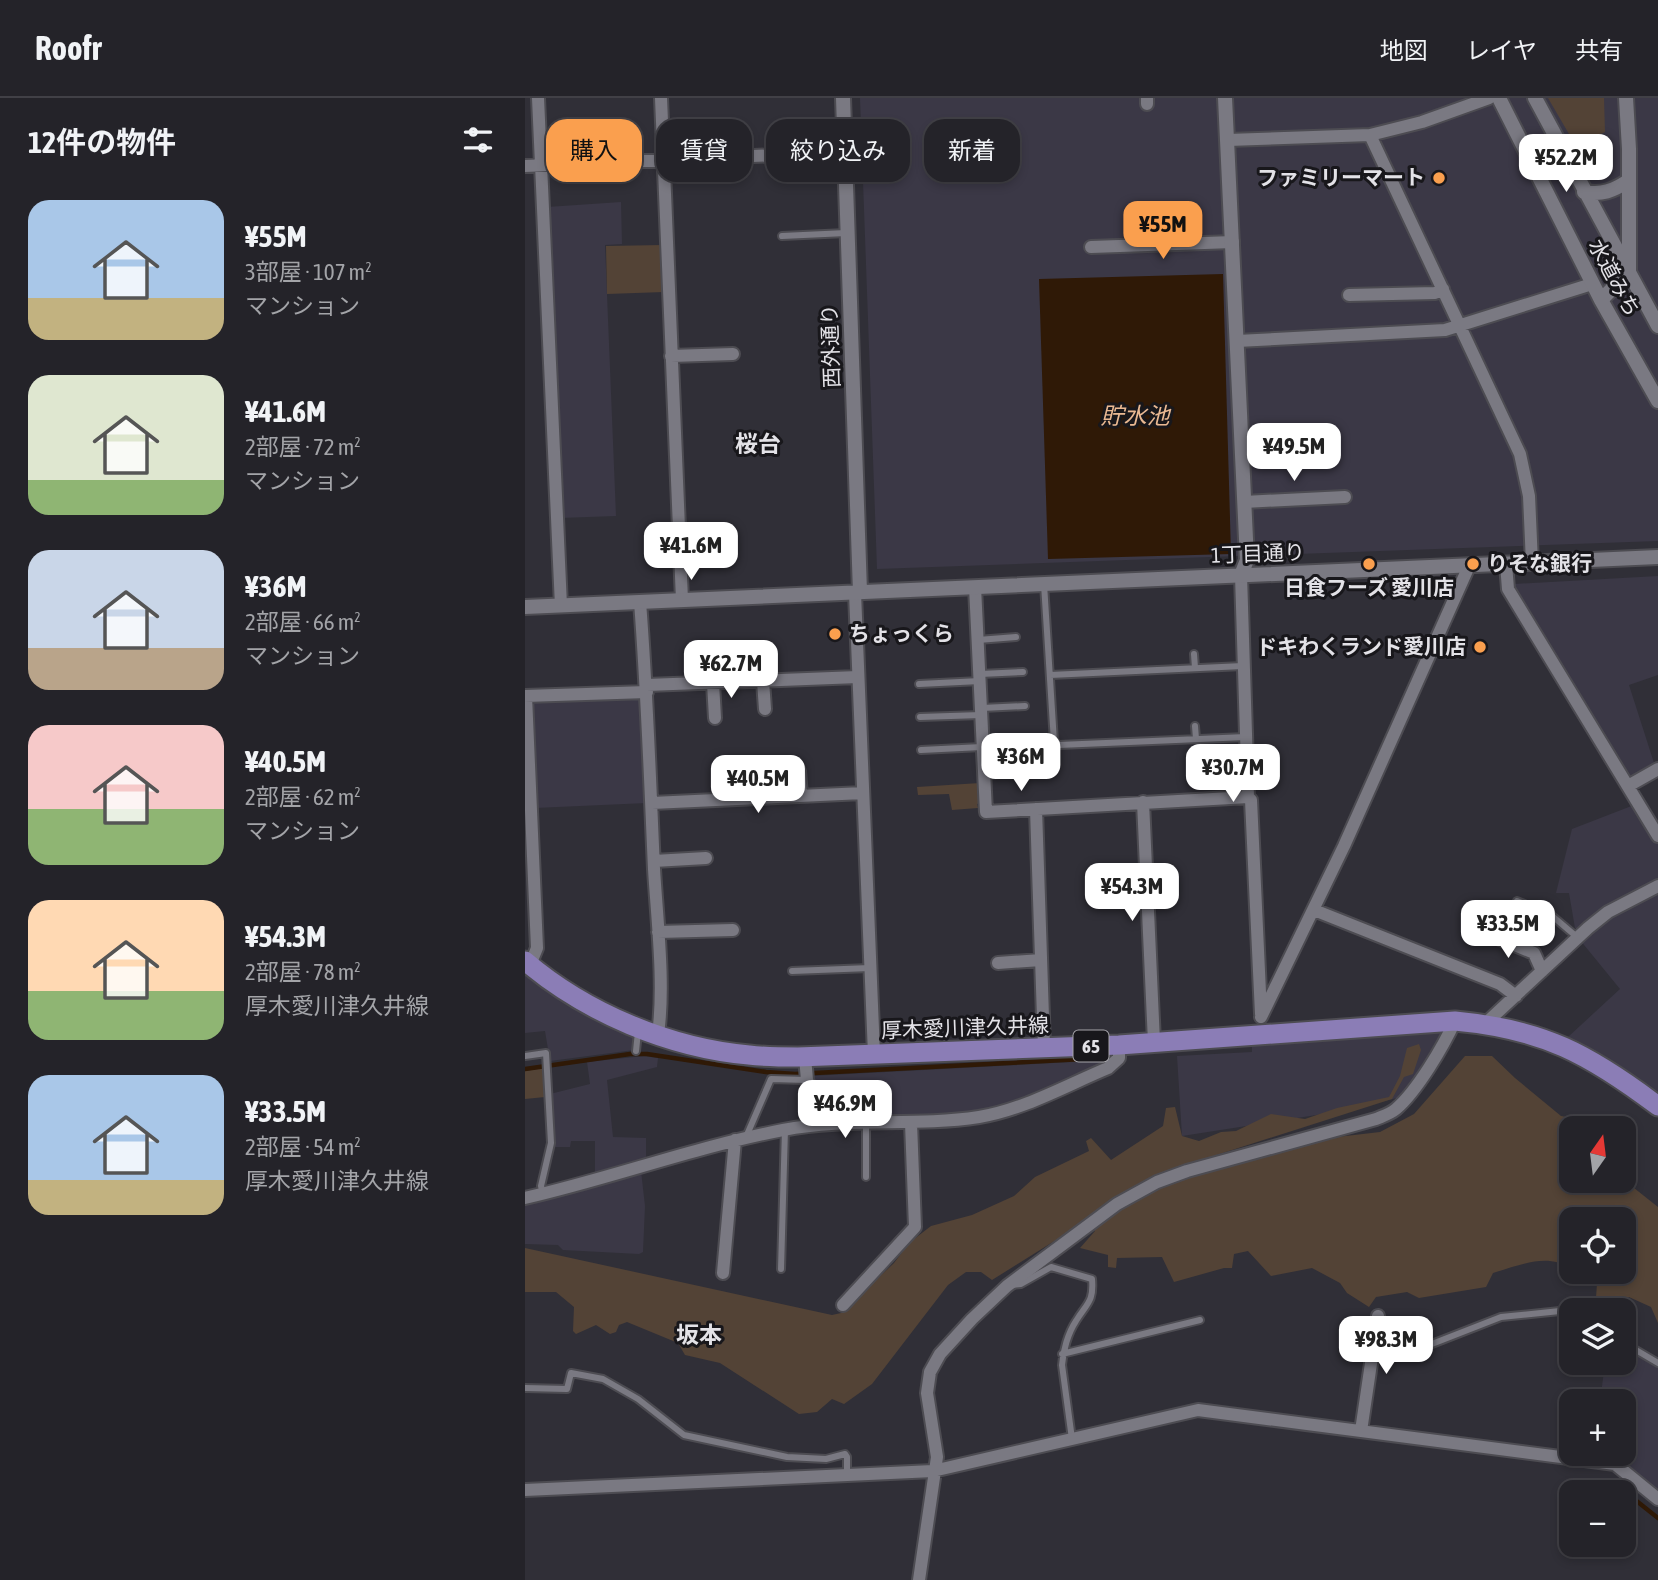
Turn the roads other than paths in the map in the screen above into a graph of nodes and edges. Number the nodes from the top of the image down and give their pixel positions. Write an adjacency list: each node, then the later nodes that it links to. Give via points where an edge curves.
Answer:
1 (538, 98): 15 (street)
2 (661, 98): 9 (street)
3 (843, 98): 10 (street, 西外通り)
4 (1225, 98): 12 (street)
5 (1489, 98): 11 (street)
6 (1499, 98): 25 (street, 水道みち)
7 (1535, 98): 19 (street, 水道みち)
8 (1626, 98): 16 (street)
9 (662, 119)
10 (844, 119)
11 (1370, 135): 12 (street); 26 (street)
12 (1228, 140): 22 (street)
13 (656, 160): 15 (street)
14 (525, 166): 15 (street)
15 (541, 166): 47 (street)
16 (1628, 181): 19 (street, via 1615,190); 24 (street)
17 (666, 182): 33 (street, via 675,312)
18 (847, 182): 20 (street, 西外通り)
19 (1584, 192): 24 (street, 水道みち)
20 (848, 233): 21 (lane); 44 (street, 西外通り)
21 (782, 236)
22 (1233, 242): 23 (street, via 1169,249 1116,240); 31 (street)
23 (1091, 247)
24 (1629, 272): 28 (street); 30 (street, 水道みち)
25 (1592, 284): 28 (street, 水道みち); 29 (street)
26 (1443, 289): 27 (street, via 1435,293 1369,289); 29 (street)
27 (1349, 295)
28 (1601, 300): 34 (street, 水道みち)
29 (1460, 325): 31 (street, via 1445,330); 38 (street, via 1520,454 1529,496)
30 (1658, 326)
31 (1237, 341): 36 (street)
32 (733, 354): 33 (street)
33 (671, 356): 45 (street)
34 (1658, 401)
35 (1346, 497): 36 (street, via 1311,493)
36 (1244, 502): 41 (street, via 1247,560)
37 (1658, 557): 38 (street, 1丁目通り)
38 (1532, 562): 39 (street, 1丁目通り)
39 (1506, 564): 40 (street, 1丁目通り); 78 (street, via 1508,589)
40 (1469, 566): 41 (street, 1丁目通り); 90 (street)
41 (1241, 575): 42 (street, 1丁目通り); 52 (street)
42 (1044, 584): 43 (street, 1丁目通り); 55 (lane)
43 (975, 587): 44 (street, 1丁目通り); 50 (street)
44 (857, 593): 45 (street, 1丁目通り); 56 (street)
45 (681, 600): 46 (street, 1丁目通り)
46 (640, 602): 47 (street, 1丁目通り); 61 (street)
47 (561, 606): 48 (street, 1丁目通り)
48 (525, 607)
49 (1016, 637): 50 (lane)
50 (978, 640): 57 (street)
51 (1195, 654): 53 (lane)
52 (1243, 666): 53 (lane); 69 (street)
53 (1195, 668): 55 (lane)
54 (1023, 672): 57 (lane)
55 (1050, 675): 71 (lane, via 1054,742 1059,745)
56 (858, 677): 58 (street); 79 (street)
57 (980, 678): 60 (lane); 65 (street)
58 (763, 681): 59 (street); 64 (street)
59 (713, 683): 61 (street); 67 (street)
60 (919, 684)
61 (646, 688): 62 (street); 83 (street)
62 (526, 696): 96 (street, via 537,948)
63 (1025, 706): 65 (lane)
64 (765, 709)
65 (981, 711): 66 (lane); 72 (street)
66 (920, 717)
67 (715, 718)
68 (1195, 726): 71 (lane)
69 (1246, 737): 71 (lane); 81 (street)
70 (1028, 738): 72 (lane)
71 (1196, 739)
72 (983, 744): 73 (lane); 77 (street)
73 (921, 750)
74 (1658, 769): 78 (street)
75 (799, 771): 80 (street)
76 (1029, 772): 77 (lane)
77 (984, 775): 84 (street, via 986,812)
78 (1627, 786): 85 (street)
79 (863, 793): 80 (street); 98 (street)
80 (801, 796): 83 (street)
81 (1248, 797): 82 (street); 104 (street)
82 (1143, 802): 84 (street); 107 (street)
83 (652, 803): 87 (street)
84 (1036, 809): 95 (street)
85 (1658, 836)
86 (706, 858): 87 (street)
87 (654, 861): 92 (street)
88 (1658, 886): 94 (street, via 1608,912)
89 (1517, 901): 94 (lane, via 1551,915)
90 (1314, 910): 101 (street, via 1500,984); 104 (street)
91 (733, 930): 92 (street)
92 (658, 932): 106 (street)
93 (1488, 934): 100 (street, via 1534,953)
94 (1577, 937): 100 (street)
95 (1041, 960): 97 (street); 109 (street)
96 (527, 963): 105 (main road, 厚木愛川津久井線 / 65, via 586,1004)
97 (998, 963)
98 (871, 968): 99 (lane); 111 (street)
99 (792, 971)
100 (1542, 971): 101 (street)
101 (1516, 996): 103 (street)
102 (1455, 1021): 103 (main road, 厚木愛川津久井線 / 65); 104 (main road, 厚木愛川津久井線 / 65); 129 (street, via 1446,1041 1394,1111 1157,1182 1117,1205)
103 (1485, 1024): 114 (main road, 厚木愛川津久井線 / 65, via 1546,1038 1573,1050)
104 (1262, 1025): 107 (main road, 厚木愛川津久井線 / 65)
105 (639, 1027): 106 (main road, 厚木愛川津久井線 / 65); 110 (lane)
106 (658, 1034): 113 (main road, 厚木愛川津久井線 / 65)
107 (1154, 1042): 108 (main road, 厚木愛川津久井線 / 65)
108 (1119, 1045): 109 (main road, 厚木愛川津久井線 / 65); 116 (street, via 1119,1058 1108,1068 1011,1109 980,1117)
109 (1044, 1048): 111 (main road, 厚木愛川津久井線 / 65)
110 (636, 1051)
111 (874, 1055): 113 (main road, 厚木愛川津久井線 / 65)
112 (525, 1056): 121 (lane, via 546,1053 547,1060 551,1143)
113 (806, 1070): 117 (street); 119 (lane, via 771,1079)
114 (1658, 1106)
115 (866, 1123): 116 (street); 117 (street); 120 (lane)
116 (911, 1123): 130 (street, via 915,1227)
117 (825, 1124): 118 (street)
118 (785, 1129): 119 (street); 123 (lane)
119 (740, 1139): 121 (street); 128 (street)
120 (866, 1177)
121 (543, 1194): 122 (street)
122 (525, 1198)
123 (782, 1207): 124 (lane); 125 (lane)
124 (792, 1207)
125 (781, 1255): 126 (lane); 127 (lane)
126 (791, 1256)
127 (781, 1269)
128 (723, 1273)
129 (1007, 1286): 135 (lane, via 1021,1284 1051,1266 1092,1279 1090,1304 1075,1322); 141 (street, via 940,1354 930,1373 927,1393 937,1457)
130 (843, 1305)
131 (1559, 1311): 136 (lane, via 1501,1317 1419,1349)
132 (1378, 1316): 136 (street)
133 (1200, 1320): 135 (lane)
134 (1636, 1350): 137 (lane)
135 (1062, 1354): 140 (lane)
136 (1371, 1358): 139 (street)
137 (1658, 1363)
138 (525, 1388): 142 (lane, via 567,1389 568,1372 603,1379 684,1435 787,1457 826,1459 845,1454)
139 (1361, 1431): 140 (street, via 1198,1410); 144 (street, via 1615,1464)
140 (1072, 1439): 141 (street)
141 (933, 1471): 142 (street); 145 (street)
142 (847, 1474): 143 (street)
143 (525, 1490)
144 (1658, 1499)
145 (919, 1580)

